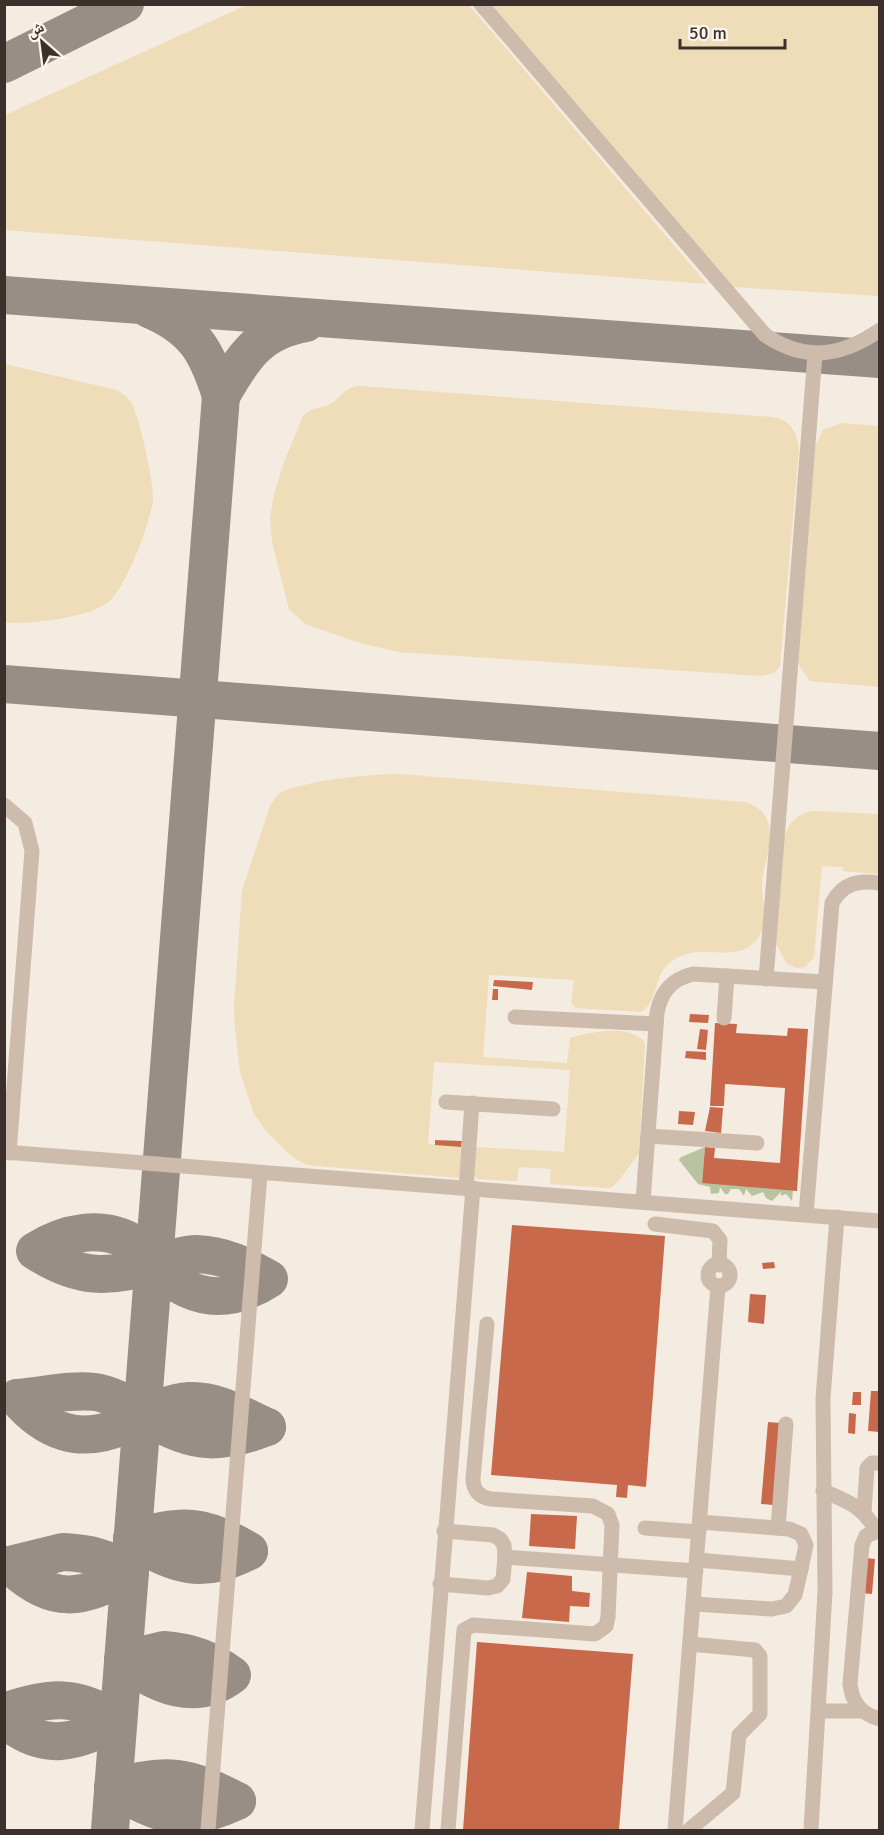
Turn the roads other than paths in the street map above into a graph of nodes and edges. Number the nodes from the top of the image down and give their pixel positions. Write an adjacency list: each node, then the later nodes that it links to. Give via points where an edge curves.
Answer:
1 (481, 4): 3 (lane, via 756,327 786,346)
2 (879, 330): 3 (lane, via 844,348)
3 (815, 354): 7 (lane)
4 (4, 805): 17 (lane, via 25,823 32,851)
5 (879, 883): 8 (lane, via 856,882 837,894 831,914)
6 (727, 976): 7 (lane); 10 (lane); 11 (lane, via 693,974 675,981 662,994)
7 (766, 979): 8 (lane)
8 (824, 982): 21 (lane)
9 (515, 1017): 11 (lane)
10 (724, 1018)
11 (656, 1024): 15 (lane)
12 (446, 1102): 13 (lane)
13 (472, 1103): 14 (lane); 19 (lane)
14 (553, 1109)
15 (648, 1136): 16 (lane); 20 (lane)
16 (757, 1143)
17 (7, 1152): 18 (lane)
18 (260, 1174): 19 (lane); 45 (lane)
19 (470, 1188): 20 (lane); 34 (lane)
20 (644, 1201): 21 (lane)
21 (806, 1214): 22 (lane)
22 (837, 1217): 23 (lane); 28 (lane, via 824,1377)
23 (879, 1221)
24 (655, 1224): 30 (lane, via 713,1231 720,1240 719,1264 712,1266 708,1274 710,1282 718,1286)
25 (487, 1324): 36 (lane, via 476,1490 491,1499 604,1510 612,1525)
26 (786, 1424): 32 (lane)
27 (879, 1463): 29 (lane, via 867,1468)
28 (824, 1491): 29 (lane); 42 (lane, via 825,1592)
29 (864, 1512): 33 (lane)
30 (699, 1527): 31 (lane); 32 (lane); 37 (lane)
31 (645, 1528)
32 (778, 1528): 38 (lane, via 796,1531 804,1539)
33 (878, 1530): 43 (lane, via 866,1536 862,1545 850,1684 855,1703)
34 (444, 1531): 35 (lane, via 497,1537 504,1545); 39 (lane)
35 (505, 1557): 36 (lane); 39 (lane, via 503,1579 493,1588)
36 (610, 1564): 37 (lane); 47 (lane, via 608,1617 599,1632 473,1625 464,1630)
37 (696, 1566): 38 (lane); 40 (lane)
38 (801, 1569): 40 (lane, via 791,1601 779,1609)
39 (440, 1584): 46 (lane)
40 (693, 1604): 41 (lane)
41 (690, 1644): 48 (lane); 49 (lane, via 755,1650 760,1660 759,1714 739,1735 733,1793)
42 (819, 1711): 43 (lane); 50 (lane)
43 (862, 1711): 44 (lane)
44 (879, 1719)
45 (208, 1830)
46 (422, 1830)
47 (448, 1830)
48 (675, 1830)
49 (689, 1830)
50 (811, 1830)

